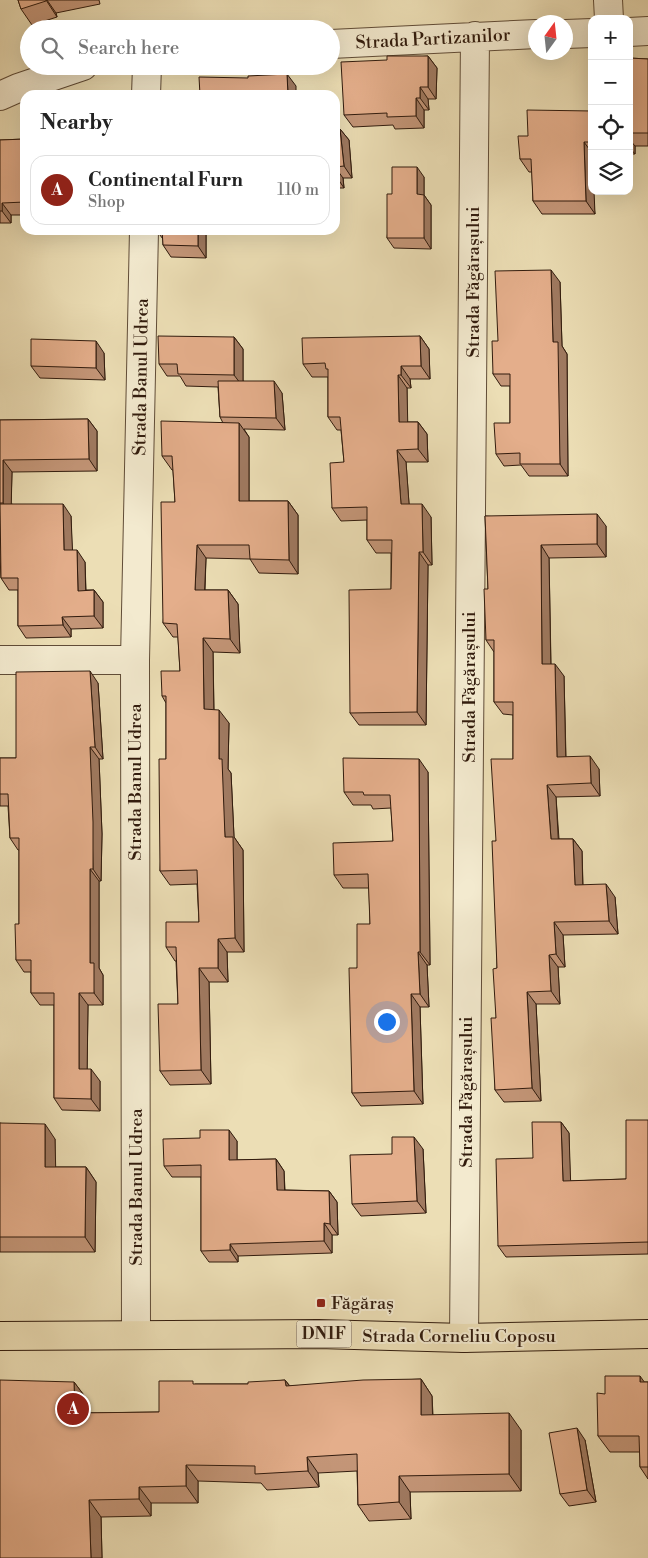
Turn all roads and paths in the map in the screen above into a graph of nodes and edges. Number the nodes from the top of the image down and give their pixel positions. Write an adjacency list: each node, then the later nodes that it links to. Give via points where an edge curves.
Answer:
1 (608, 0): 2 (street)
2 (609, 15)
3 (648, 31): 4 (street)
4 (633, 32)
5 (588, 33): 7 (street)
6 (528, 34): 8 (street, Strada Partizanilor)
7 (573, 34)
8 (475, 36): 9 (street, Strada Partizanilor); 20 (street, Strada Făgărașului)
9 (340, 44)
10 (56, 75): 13 (street)
11 (147, 75): 12 (street)
12 (146, 90)
13 (0, 96)
14 (144, 235): 16 (street, Strada Banul Udrea)
15 (0, 660): 16 (street)
16 (135, 660): 17 (street, Strada Banul Udrea)
17 (136, 1334): 19 (main road, Strada Corneliu Coposu / DN1F); 20 (main road, Strada Corneliu Coposu / DN1F)
18 (648, 1334): 20 (main road, Strada Corneliu Coposu / DN1F)
19 (0, 1336)
20 (464, 1338)

